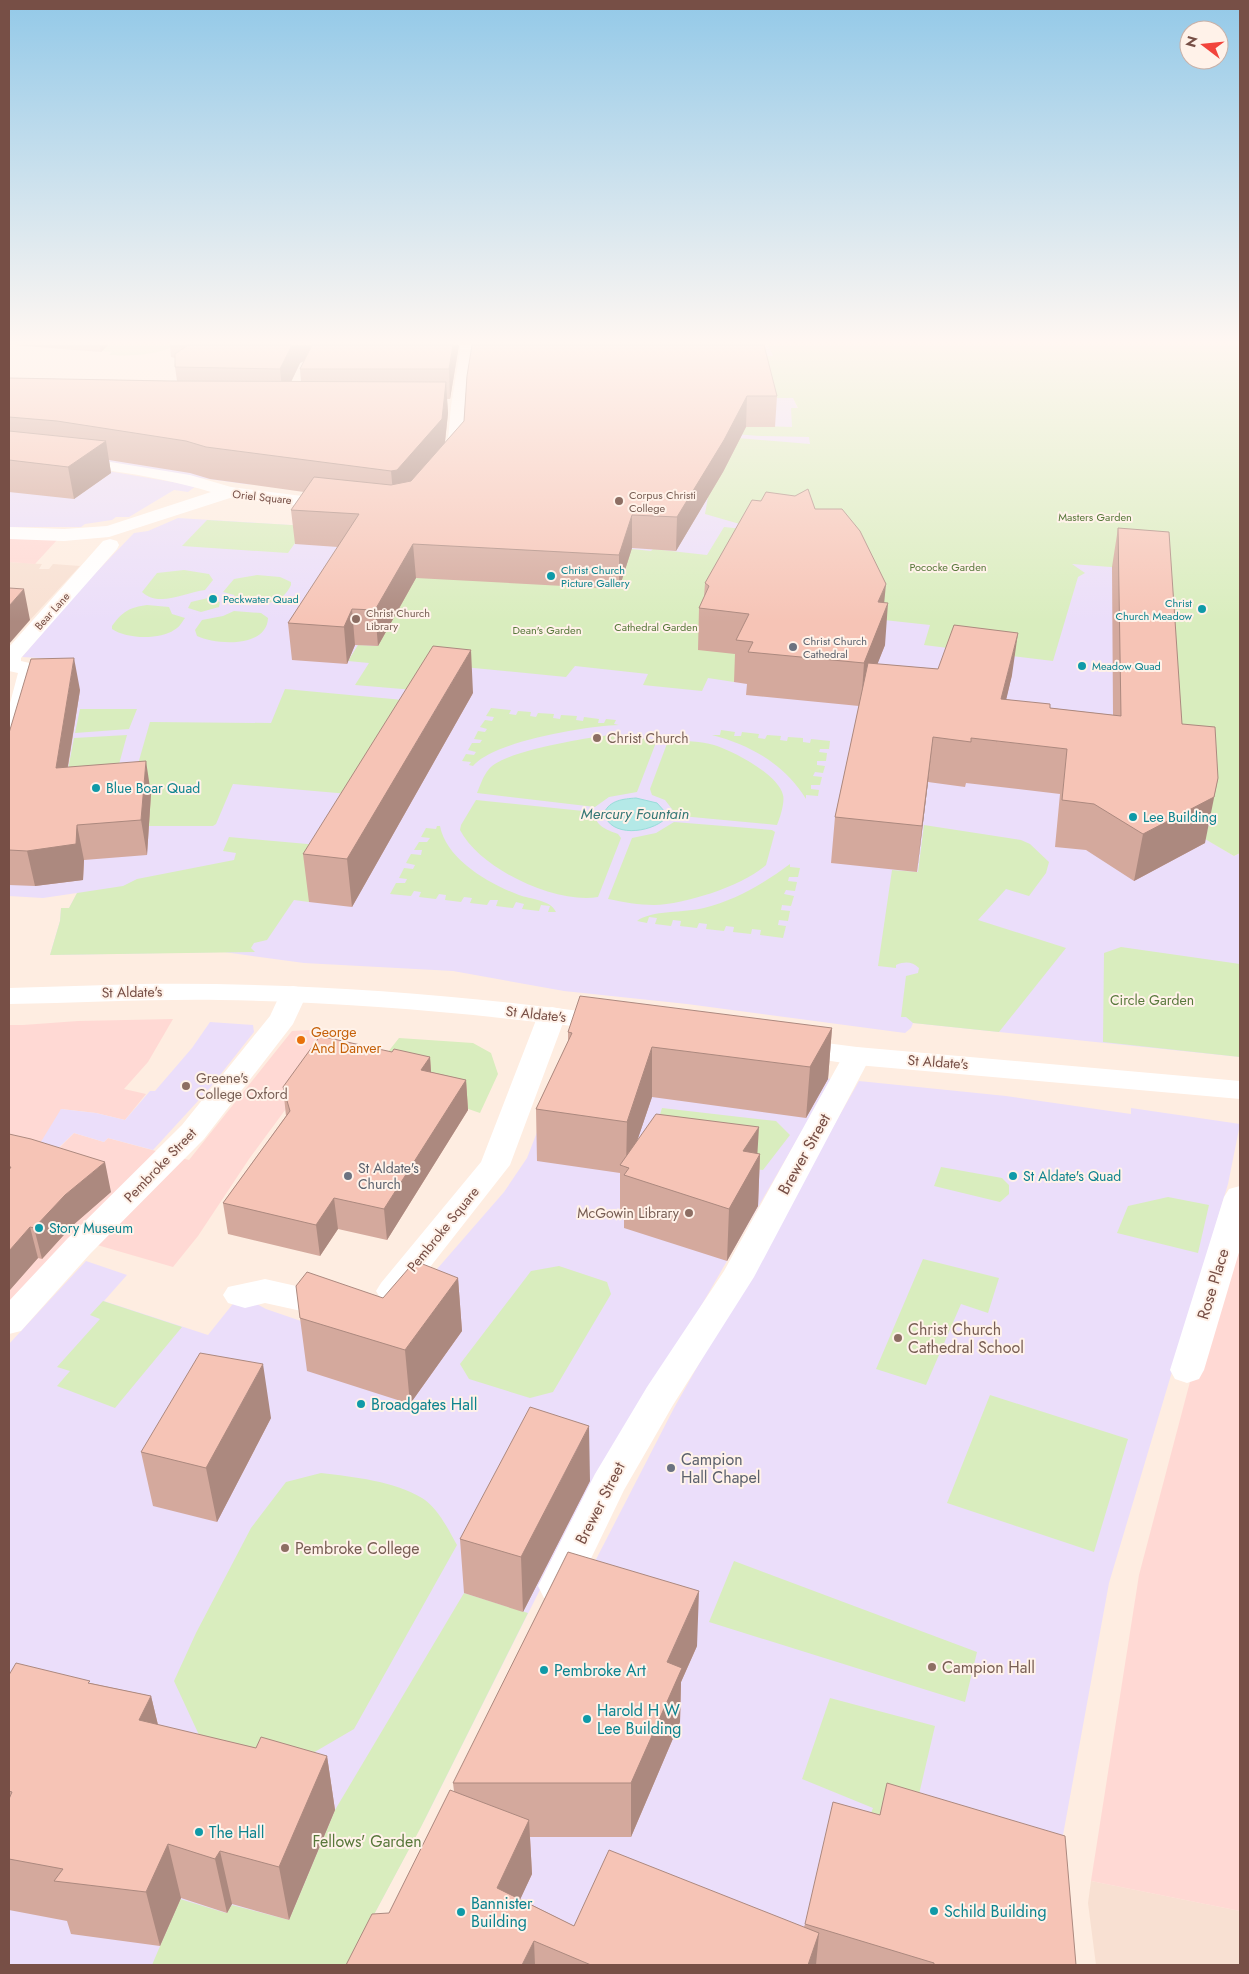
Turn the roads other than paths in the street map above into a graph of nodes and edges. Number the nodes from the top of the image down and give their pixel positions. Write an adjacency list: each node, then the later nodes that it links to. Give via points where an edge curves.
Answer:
1 (456, 437): 3 (street, via 455,452)
2 (9, 455): 4 (street, via 62,459 190,480)
3 (437, 473)
4 (229, 492): 5 (street, Oriel Square); 6 (street, Oriel Square, via 109,530 64,535)
5 (356, 507)
6 (9, 533)
7 (110, 545): 8 (street, Bear Lane, via 11,656 13,665 29,672)
8 (9, 747)
9 (293, 994): 10 (street, St Aldate's, via 110,992); 11 (street, St Aldate's); 18 (street, Pembroke Street, via 283,1018 194,1132)
10 (9, 996)
11 (552, 1015): 12 (street, St Aldate's); 17 (street, Pembroke Square, via 495,1165 382,1306 356,1311 265,1291)
12 (641, 1027)
13 (769, 1044): 14 (street, St Aldate's)
14 (857, 1056): 15 (street, St Aldate's); 20 (street, Brewer Street, via 737,1277 608,1484)
15 (1240, 1090)
16 (1240, 1197): 19 (street, Rose Place)
17 (240, 1295)
18 (9, 1322)
19 (1186, 1370)
20 (542, 1618)

